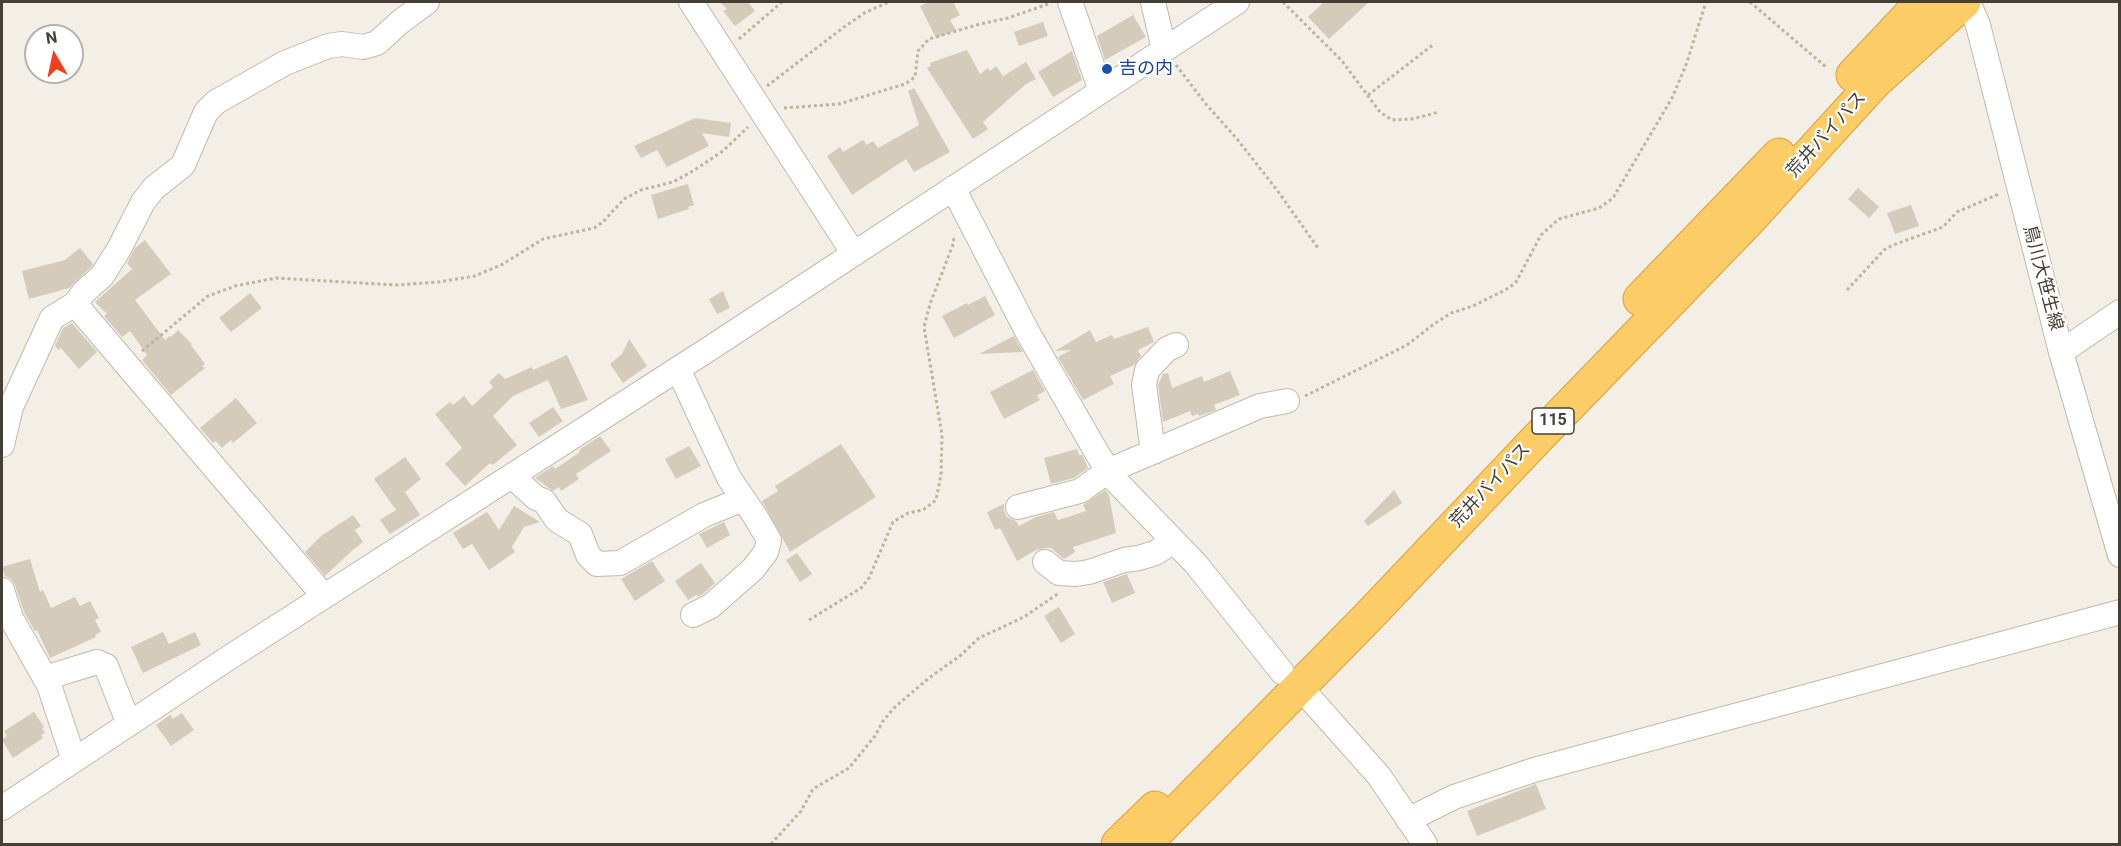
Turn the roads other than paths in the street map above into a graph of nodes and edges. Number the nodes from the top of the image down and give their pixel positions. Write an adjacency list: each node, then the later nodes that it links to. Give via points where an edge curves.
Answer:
1 (427, 2): 12 (street, via 377,43 363,47 328,46 285,63 216,102 206,112 183,165 143,201 102,276)
2 (692, 2): 11 (street)
3 (1070, 2): 9 (street)
4 (1154, 2): 8 (street)
5 (1237, 2): 8 (street)
6 (1922, 2): 32 (highway, 荒井バイパス / 115)
7 (1966, 2): 15 (street, 鳥川大笹生線, via 1978,26); 32 (highway, 荒井バイパス / 115, via 1875,82 1750,219 1541,434)
8 (1164, 49): 9 (street)
9 (1101, 91): 10 (street)
10 (956, 195): 11 (street); 20 (street, via 1028,333)
11 (854, 254): 16 (street)
12 (75, 304): 18 (street, via 52,318 11,407); 27 (street)
13 (2120, 312): 15 (street)
14 (1176, 345): 19 (street, via 1147,370 1144,385)
15 (2061, 352): 25 (street, 鳥川大笹生線)
16 (678, 369): 21 (street); 22 (street, via 729,478)
17 (1287, 401): 19 (street, via 1260,406)
18 (2, 445)
19 (1153, 452): 20 (street)
20 (1108, 471): 23 (street, via 1080,491); 24 (street)
21 (512, 476): 22 (street, via 544,501 557,520 580,534 588,555 597,564 620,563 704,514); 27 (street)
22 (743, 499): 30 (street, via 769,540 766,552 753,569 711,606)
23 (1018, 507)
24 (1173, 541): 26 (street, via 1155,553 1089,572 1059,573); 32 (street)
25 (2120, 555)
26 (1045, 562)
27 (324, 596): 33 (street)
28 (3, 599): 31 (street)
29 (2120, 612): 36 (street, via 1534,770 1454,797)
30 (693, 615)
31 (45, 678): 33 (street, via 98,662 106,666); 34 (street)
32 (1291, 679): 36 (street, via 1379,776); 37 (highway, 荒井バイパス / 115); 38 (highway, 荒井バイパス / 115)
33 (129, 724): 34 (street)
34 (74, 760): 35 (street)
35 (2, 808)
36 (1408, 820): 39 (street)
37 (1119, 844)
38 (1146, 844)
39 (1425, 844)

